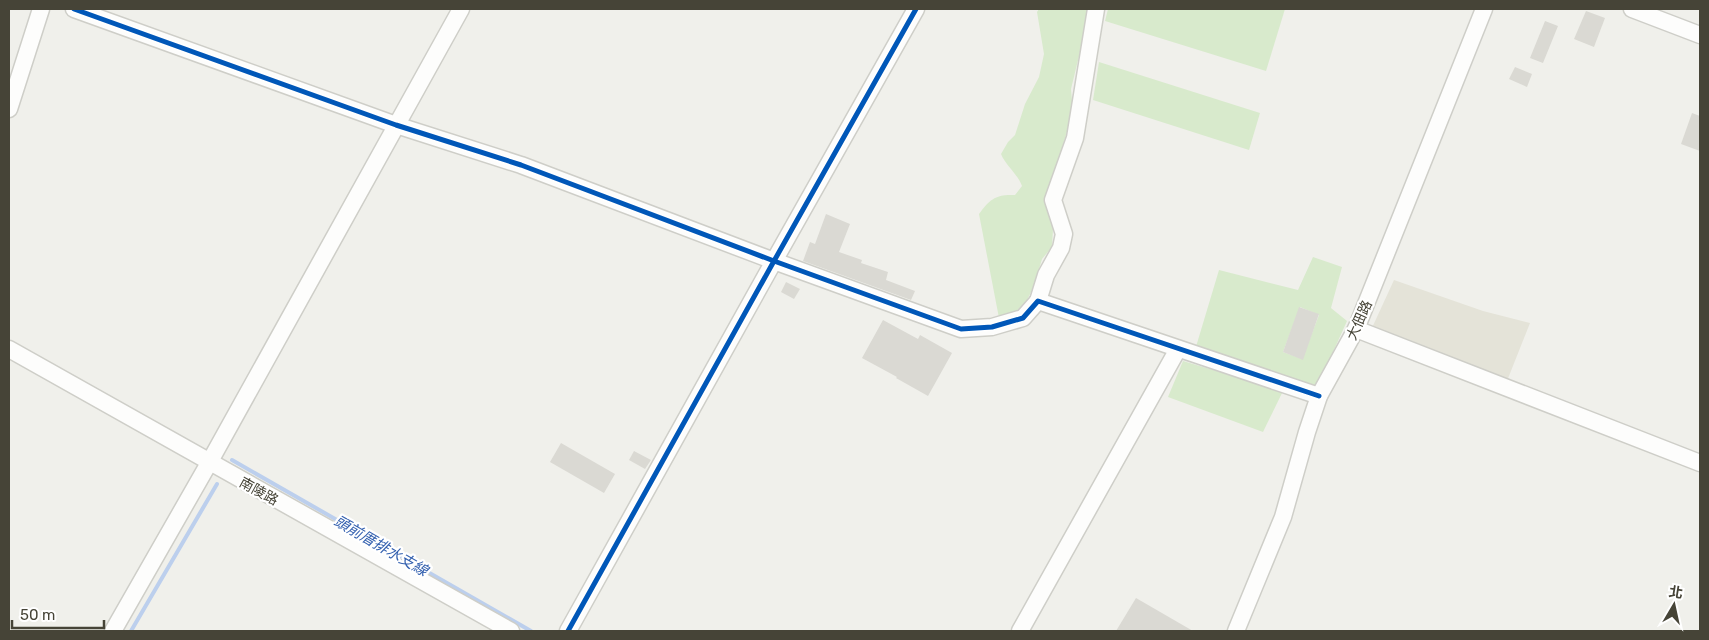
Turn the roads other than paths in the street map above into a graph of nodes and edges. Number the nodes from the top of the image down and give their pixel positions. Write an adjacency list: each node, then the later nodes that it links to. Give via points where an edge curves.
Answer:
1 (41, 9): 9 (street)
2 (74, 9): 10 (street)
3 (461, 9): 10 (street)
4 (916, 9): 11 (street)
5 (1096, 9): 12 (street, via 1075,138 1053,200 1064,234)
6 (1484, 9): 13 (street, 大佃路)
7 (1632, 9): 8 (street)
8 (1700, 35)
9 (9, 109)
10 (396, 125): 11 (street, via 521,165); 17 (street)
11 (774, 261): 12 (street, via 961,329 992,328 1023,318); 21 (street)
12 (1038, 301): 15 (street)
13 (1356, 329): 16 (street, 大佃路); 18 (street)
14 (9, 349): 17 (street, 南陵路)
15 (1178, 349): 16 (street); 22 (street)
16 (1319, 396): 23 (street, 大佃路, via 1283,517)
17 (209, 463): 19 (street); 20 (street, 南陵路)
18 (1700, 464)
19 (113, 631)
20 (510, 631)
21 (568, 631)
22 (1020, 631)
23 (1236, 631)

